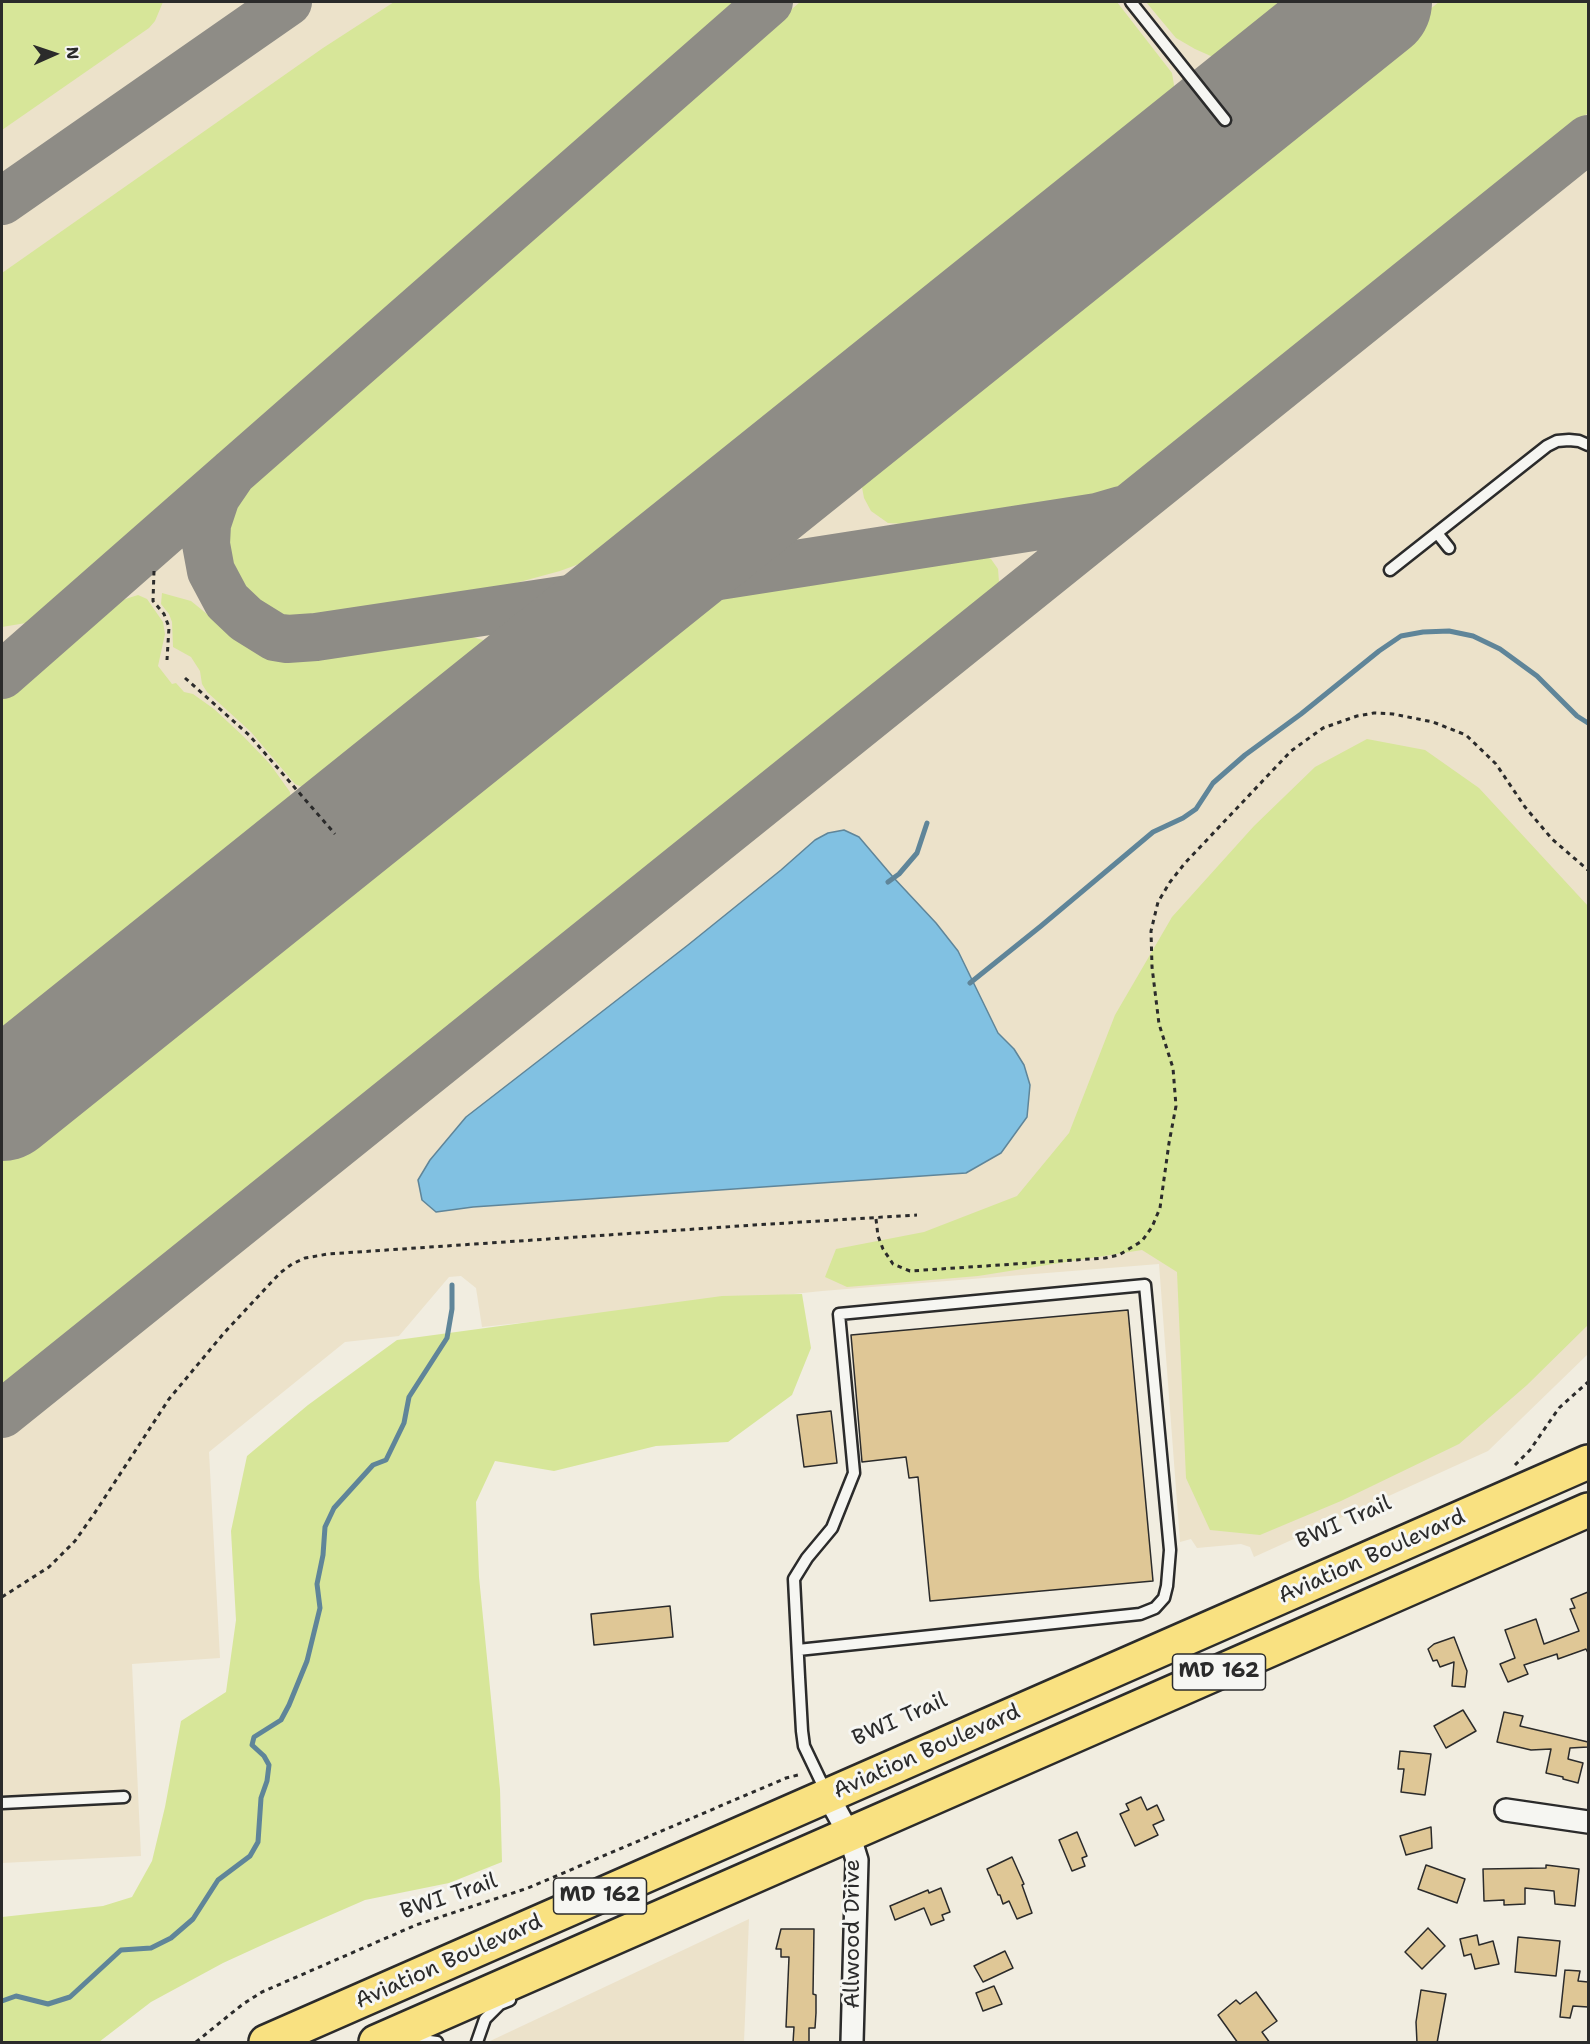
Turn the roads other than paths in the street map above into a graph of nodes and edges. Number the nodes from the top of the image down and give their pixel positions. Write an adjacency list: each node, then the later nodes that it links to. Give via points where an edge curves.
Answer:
1 (1131, 2): 2 (lane)
2 (1225, 120)
3 (1588, 445): 4 (lane, via 1569,440 1546,446)
4 (1437, 533): 5 (lane); 6 (lane)
5 (1449, 548)
6 (1390, 570)
7 (1588, 1462): 10 (main road, Aviation Boulevard / MD 162)
8 (1588, 1510): 15 (main road, Aviation Boulevard / MD 162)
9 (798, 1650): 9 (lane, via 794,1579 832,1528 855,1473 839,1314 1145,1285 1170,1550 1164,1598 1155,1608 1140,1614); 10 (lane, via 804,1746)
10 (821, 1783): 15 (street, Allwood Drive); 19 (main road, Aviation Boulevard / MD 162)
11 (124, 1797): 12 (lane)
12 (2, 1803)
13 (1506, 1809): 14 (street)
14 (1588, 1822)
15 (849, 1834): 16 (main road, Aviation Boulevard / MD 162); 24 (street, Allwood Drive, via 857,1860)
16 (625, 1933): 17 (lane); 20 (main road, Aviation Boulevard / MD 162)
17 (580, 1964)
18 (521, 1995): 23 (lane, via 500,2004 485,2019)
19 (266, 2043)
20 (376, 2043)
21 (414, 2043): 22 (lane)
22 (436, 2043)
23 (477, 2043)
24 (852, 2043)

